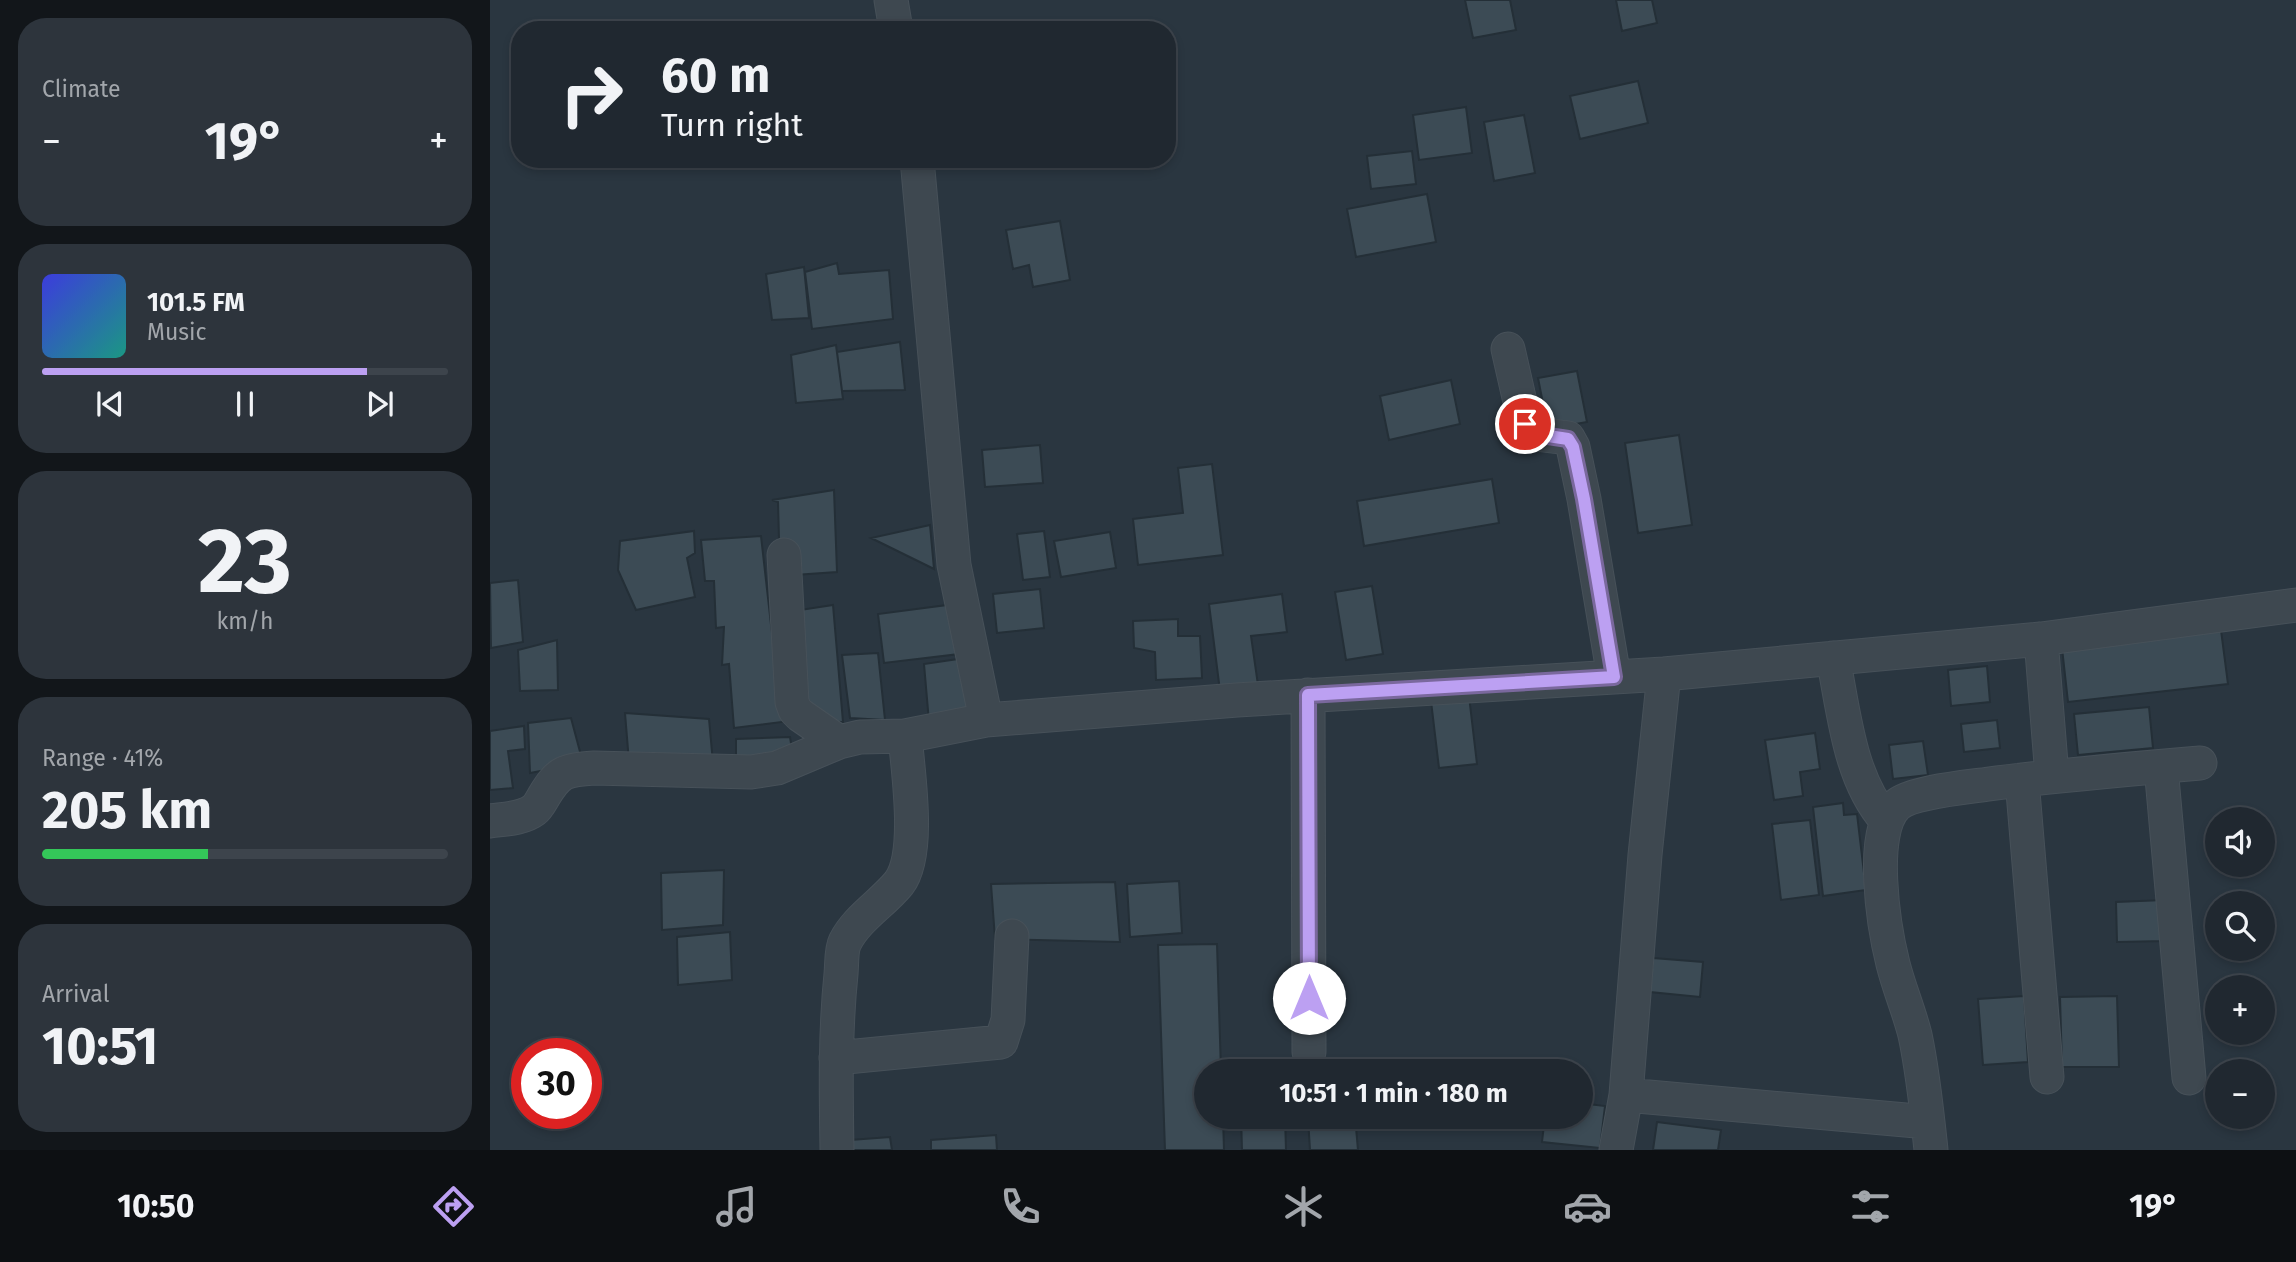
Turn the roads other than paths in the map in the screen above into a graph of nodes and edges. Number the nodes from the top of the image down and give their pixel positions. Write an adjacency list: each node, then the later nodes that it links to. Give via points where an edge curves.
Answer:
1 (891, 0): 2 (street)
2 (895, 21)
3 (918, 168): 12 (street, via 954,565)
4 (1508, 349): 10 (street, via 1525,424 1535,434 1568,439 1573,447)
5 (784, 555): 14 (street, via 792,702 800,715)
6 (2296, 605): 7 (street)
7 (2040, 639): 8 (street); 17 (street)
8 (1833, 658): 9 (street); 18 (street, via 1862,781)
9 (1664, 674): 10 (street); 25 (street)
10 (1614, 677): 11 (street)
11 (1308, 695): 12 (street); 21 (street)
12 (986, 720): 13 (street)
13 (905, 736): 14 (street); 22 (street, via 909,864 899,883 844,943)
14 (839, 742): 19 (street, via 777,768 751,772 570,770 553,781 536,809)
15 (2200, 763): 16 (street)
16 (2161, 766): 17 (street); 24 (street)
17 (2037, 778): 18 (street, via 1917,796 1898,804); 23 (street)
18 (1886, 820): 26 (street, via 1881,889 1893,963 1914,1033)
19 (490, 821)
20 (1012, 936): 22 (street, via 1008,1020 1001,1042)
21 (1309, 1052)
22 (836, 1058): 27 (street)
23 (2047, 1077)
24 (2189, 1078)
25 (1626, 1095): 26 (street); 28 (street)
26 (1929, 1136)
27 (838, 1150)
28 (1616, 1150)

